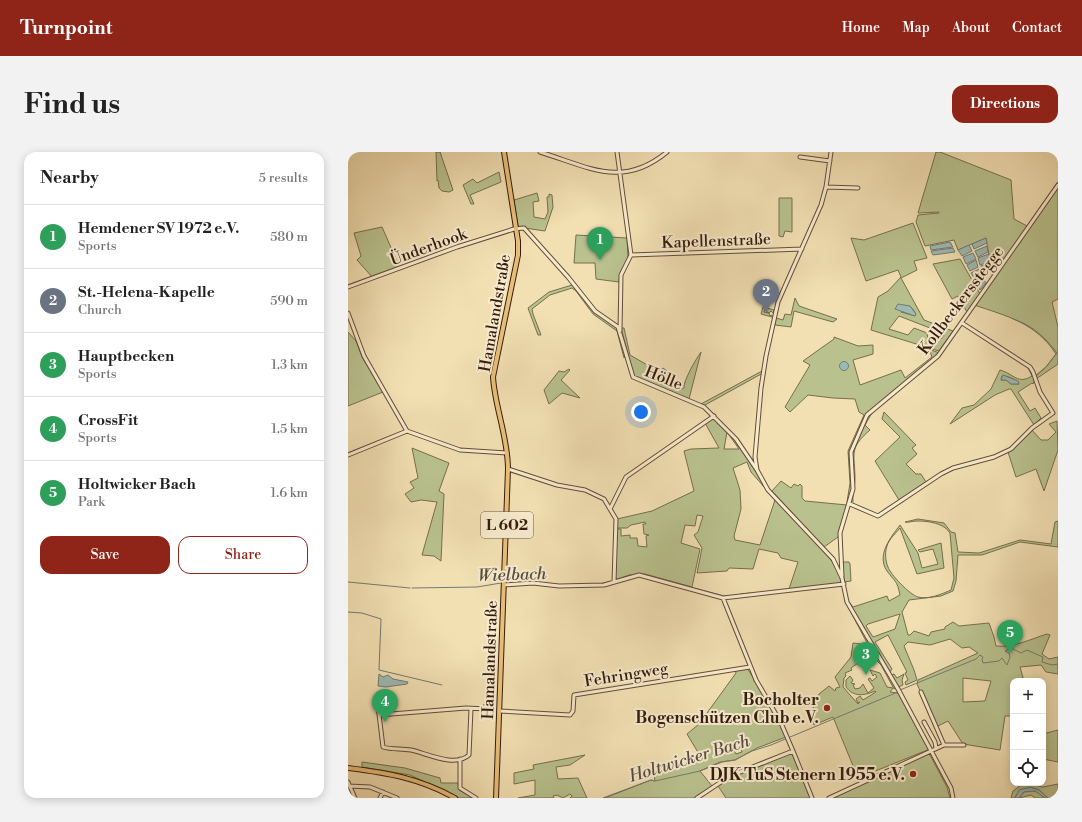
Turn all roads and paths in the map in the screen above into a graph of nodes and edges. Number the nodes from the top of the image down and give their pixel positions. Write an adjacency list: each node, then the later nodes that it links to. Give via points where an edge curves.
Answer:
1 (504, 152): 12 (main road, Hamalandstraße / L 602)
2 (540, 152): 8 (street, via 604,172)
3 (617, 152): 8 (street)
4 (667, 152): 8 (street, via 647,166)
5 (831, 152): 7 (street)
6 (800, 157): 7 (street)
7 (830, 161): 10 (street)
8 (620, 173): 14 (street)
9 (1058, 185): 17 (street, Kollbeckersstegge)
10 (826, 187): 11 (street); 13 (street)
11 (858, 188)
12 (516, 229): 15 (street, Ünderhook); 18 (street, via 526,230 595,311); 21 (main road, Hamalandstraße / L 602, via 517,262 493,377)
13 (802, 249): 14 (street, Kapellenstraße); 24 (street, via 778,302 772,325 761,388 755,451)
14 (631, 256): 18 (street, via 621,275)
15 (348, 287)
16 (348, 313): 20 (street, via 364,356)
17 (962, 323): 25 (street, Kollbeckersstegge, via 938,356 868,414 851,452 853,480); 25 (street, via 1030,367 1040,392 1053,413 1032,428 1011,449 941,474 878,516)
18 (620, 331): 19 (street, Hölle, via 633,377 699,404)
19 (714, 416): 24 (street, Hölle, via 736,439); 26 (street, via 626,477)
20 (407, 431): 21 (street, via 460,450); 22 (street)
21 (508, 454): 23 (main road, Hamalandstraße / L 602)
22 (348, 455)
23 (508, 469): 26 (street, via 557,485 585,490 604,499); 29 (main road, Hamalandstraße / L 602)
24 (757, 470): 27 (street, Hölle, via 768,490 833,559)
25 (850, 504): 27 (street, Kollbeckersstegge, via 840,533)
26 (610, 509): 28 (street, via 616,519)
27 (842, 578): 30 (street)
28 (614, 582): 29 (street, via 604,585 558,586 539,583); 31 (street, via 643,576)
29 (504, 584): 37 (main road, Hamalandstraße / L 602)
30 (844, 584): 31 (street); 46 (street, via 847,602)
31 (723, 598): 32 (street)
32 (750, 667): 37 (street, Fehringweg, via 574,695 570,715); 45 (street)
33 (921, 692): 40 (street)
34 (378, 706): 38 (street)
35 (471, 709): 36 (street); 38 (street); 47 (street, via 470,752)
36 (482, 709)
37 (499, 711): 57 (main road, Hamalandstraße / L 602)
38 (379, 715): 47 (street, via 383,746 412,750 442,760)
39 (924, 722): 41 (street)
40 (934, 724): 41 (street); 42 (street)
41 (928, 727): 44 (street)
42 (944, 745): 43 (street); 44 (street)
43 (964, 745)
44 (936, 748): 46 (street)
45 (793, 751): 58 (street, via 730,776); 59 (street)
46 (931, 751): 60 (street); 61 (street, via 951,788)
47 (460, 759): 56 (street, via 460,788)
48 (348, 768): 55 (main road, via 408,777)
49 (348, 782): 50 (street)
50 (349, 786): 51 (street, via 364,786); 52 (street)
51 (383, 792): 53 (street); 54 (street)
52 (355, 798)
53 (380, 798)
54 (397, 798)
55 (454, 798)
56 (476, 798)
57 (497, 798)
58 (696, 798)
59 (812, 798)
60 (829, 798)
61 (953, 798)

